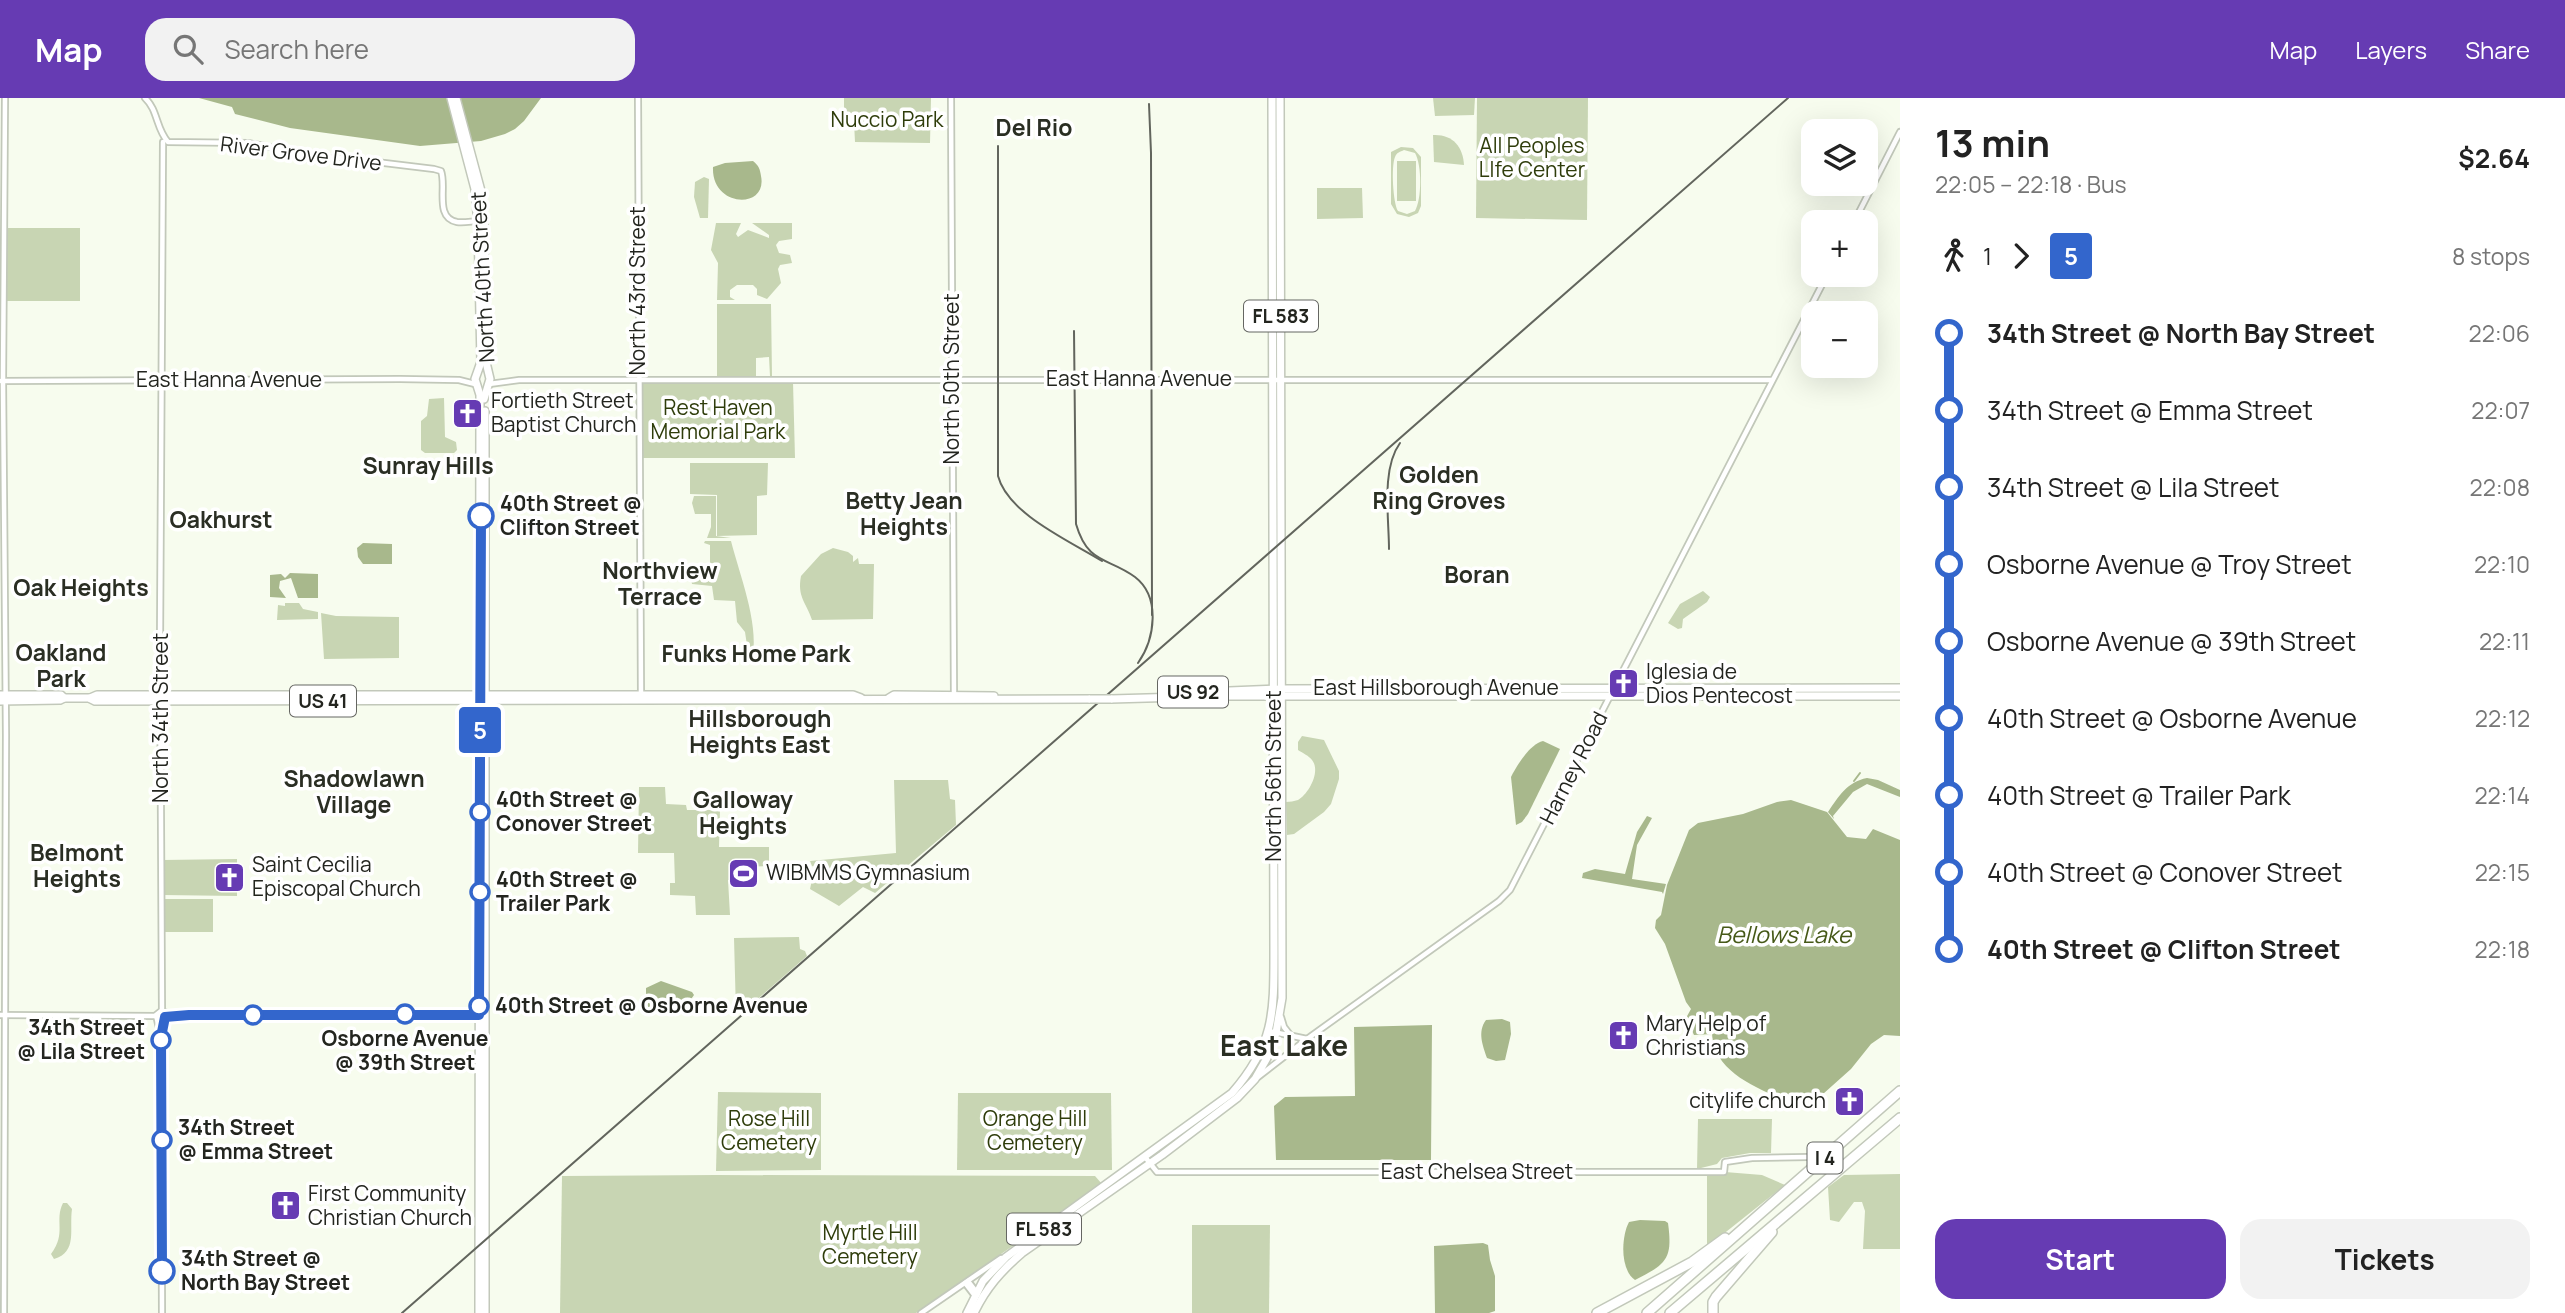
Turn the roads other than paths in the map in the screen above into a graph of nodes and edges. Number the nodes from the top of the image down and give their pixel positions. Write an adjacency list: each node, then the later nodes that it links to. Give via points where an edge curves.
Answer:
1 (5, 98): 24 (street)
2 (145, 98): 14 (street, River Grove Drive, via 153,106 163,137 171,142 248,143 309,159 343,158 441,171 444,213 453,221)
3 (450, 98): 12 (main road, North 40th Street)
4 (456, 98): 12 (main road, North 40th Street)
5 (638, 98): 22 (street, North 43rd Street)
6 (951, 98): 18 (street, North 50th Street)
7 (1272, 98): 11 (main road, North 56th Street / FL 583)
8 (1280, 98): 11 (main road, North 56th Street / FL 583)
9 (1900, 132): 13 (street)
10 (163, 142): 20 (street, North 34th Street)
11 (1276, 148): 19 (main road, North 56th Street / FL 583)
12 (468, 151): 14 (main road, North 40th Street, via 481,191)
13 (1860, 210)
14 (481, 221): 16 (main road, North 40th Street); 17 (main road, North 40th Street)
15 (1821, 287): 23 (street, Harney Road)
16 (480, 317): 17 (main road); 21 (main road, North 40th Street, via 481,362)
17 (485, 329): 25 (main road, North 40th Street)
18 (953, 379): 19 (street, East Hanna Avenue); 22 (street, East Hanna Avenue); 46 (street, North 50th Street)
19 (1277, 379): 23 (street, East Hanna Avenue); 26 (main road, North 56th Street / FL 583)
20 (162, 380): 21 (street, East Hanna Avenue); 24 (street, East Hanna Avenue); 40 (street, North 34th Street)
21 (476, 380): 25 (main road, via 483,388); 25 (main road, via 483,372); 43 (main road, North 40th Street, via 480,395)
22 (638, 380): 25 (street, East Hanna Avenue); 38 (street, North 43rd Street)
23 (1772, 380): 27 (street, Harney Road)
24 (1, 381): 39 (street)
25 (489, 381): 43 (main road, North 40th Street, via 484,396)
26 (1278, 673): 31 (main road); 32 (main road, North 56th Street / FL 583); 33 (main road)
27 (1621, 675): 28 (street); 30 (street, Harney Road)
28 (1631, 688): 29 (main road, East Hillsborough Avenue / US 92); 30 (main road, East Hillsborough Avenue / US 92)
29 (1900, 688)
30 (1613, 692): 33 (main road, East Hillsborough Avenue / US 92); 36 (main road, East Hillsborough Avenue / US 92); 37 (main road, US 92); 56 (street, Harney Road, via 1506,895)
31 (1258, 693): 32 (main road, East Hillsborough Avenue / US 92); 46 (main road, East Hillsborough Avenue / US 92, bridge); 48 (main road)
32 (1278, 693): 33 (main road, East Hillsborough Avenue / US 92); 48 (main road, North 56th Street / FL 583)
33 (1298, 693): 35 (main road, East Hillsborough Avenue / US 92); 48 (main road)
34 (411, 695): 42 (main road, East Hillsborough Avenue / US 41); 43 (main road, East Hillsborough Avenue / US 41); 47 (main road)
35 (1356, 696): 36 (main road, East Hillsborough Avenue / US 92); 36 (main road, via 1377,704)
36 (1395, 696)
37 (1900, 696)
38 (643, 697): 43 (main road, East Hillsborough Avenue / US 92); 43 (main road, East Hillsborough Avenue, via 631,701); 44 (main road, East Hillsborough Avenue / US 92); 44 (main road, East Hillsborough Avenue / US 92)
39 (2, 698): 40 (main road, East Hillsborough Avenue / US 41); 51 (street)
40 (161, 698): 41 (main road, East Hillsborough Avenue / US 41); 41 (main road, East Hillsborough Avenue / US 41); 52 (street, North 34th Street)
41 (319, 698): 42 (main road, East Hillsborough Avenue / US 41); 42 (main road, East Hillsborough Avenue / US 41)
42 (367, 698): 47 (main road, East Hillsborough Avenue / US 41)
43 (483, 698): 47 (main road, East Hillsborough Avenue / US 41); 49 (main road, North 40th Street); 49 (main road, North 40th Street, via 480,873)
44 (796, 698): 45 (main road, East Hillsborough Avenue / US 92); 45 (main road, East Hillsborough Avenue / US 92)
45 (860, 698): 46 (main road, East Hillsborough Avenue / US 92)
46 (955, 698)
47 (400, 701)
48 (1278, 713): 50 (main road, North 56th Street / FL 583); 54 (main road, North 56th Street / FL 583)
49 (484, 890): 53 (main road, North 40th Street); 53 (main road, North 40th Street)
50 (1281, 1014): 54 (main road, North 56th Street / FL 583); 55 (street)
51 (3, 1015): 52 (street); 72 (street)
52 (161, 1015): 53 (street); 73 (street, North 34th Street)
53 (482, 1015): 74 (main road, North 40th Street); 75 (main road, North 40th Street)
54 (1273, 1032): 55 (street); 57 (main road, North 56th Street / FL 583); 62 (main road, North 56th Street / FL 583, via 1232,1093)
55 (1292, 1037): 56 (street)
56 (1307, 1039): 57 (street, Harney Road)
57 (1255, 1079): 60 (main road, North 56th Street / FL 583)
58 (1899, 1091): 66 (highway, I 4)
59 (1900, 1118): 64 (highway, I 4)
60 (1166, 1152): 62 (main road, North 56th Street / FL 583); 63 (street, via 1158,1164)
61 (1808, 1157): 63 (street, East Chelsea Street, via 1725,1162 1724,1172)
62 (1147, 1160): 63 (street, East Chelsea Street, via 1157,1171); 65 (main road, North 56th Street / FL 583); 67 (main road, North 56th Street / FL 583)
63 (1167, 1172)
64 (1798, 1204): 71 (highway); 81 (highway, I 4)
65 (1072, 1209): 67 (main road, via 1045,1231); 68 (main road, North 56th Street / FL 583)
66 (1750, 1223): 79 (highway, via 1692,1262); 80 (highway, I 4)
67 (1044, 1237): 70 (main road, North 56th Street / FL 583)
68 (1031, 1238): 69 (street); 70 (main road, North 56th Street / FL 583, via 992,1269)
69 (966, 1282): 70 (street); 76 (street)
70 (977, 1295): 77 (main road, North 56th Street / FL 583); 78 (main road, FL 583)
71 (1716, 1297): 82 (highway); 83 (highway)
72 (5, 1313)
73 (162, 1313)
74 (479, 1313)
75 (485, 1313)
76 (921, 1313)
77 (967, 1313)
78 (974, 1313)
79 (1597, 1313)
80 (1647, 1313)
81 (1670, 1313)
82 (1703, 1313)
83 (1713, 1313)

